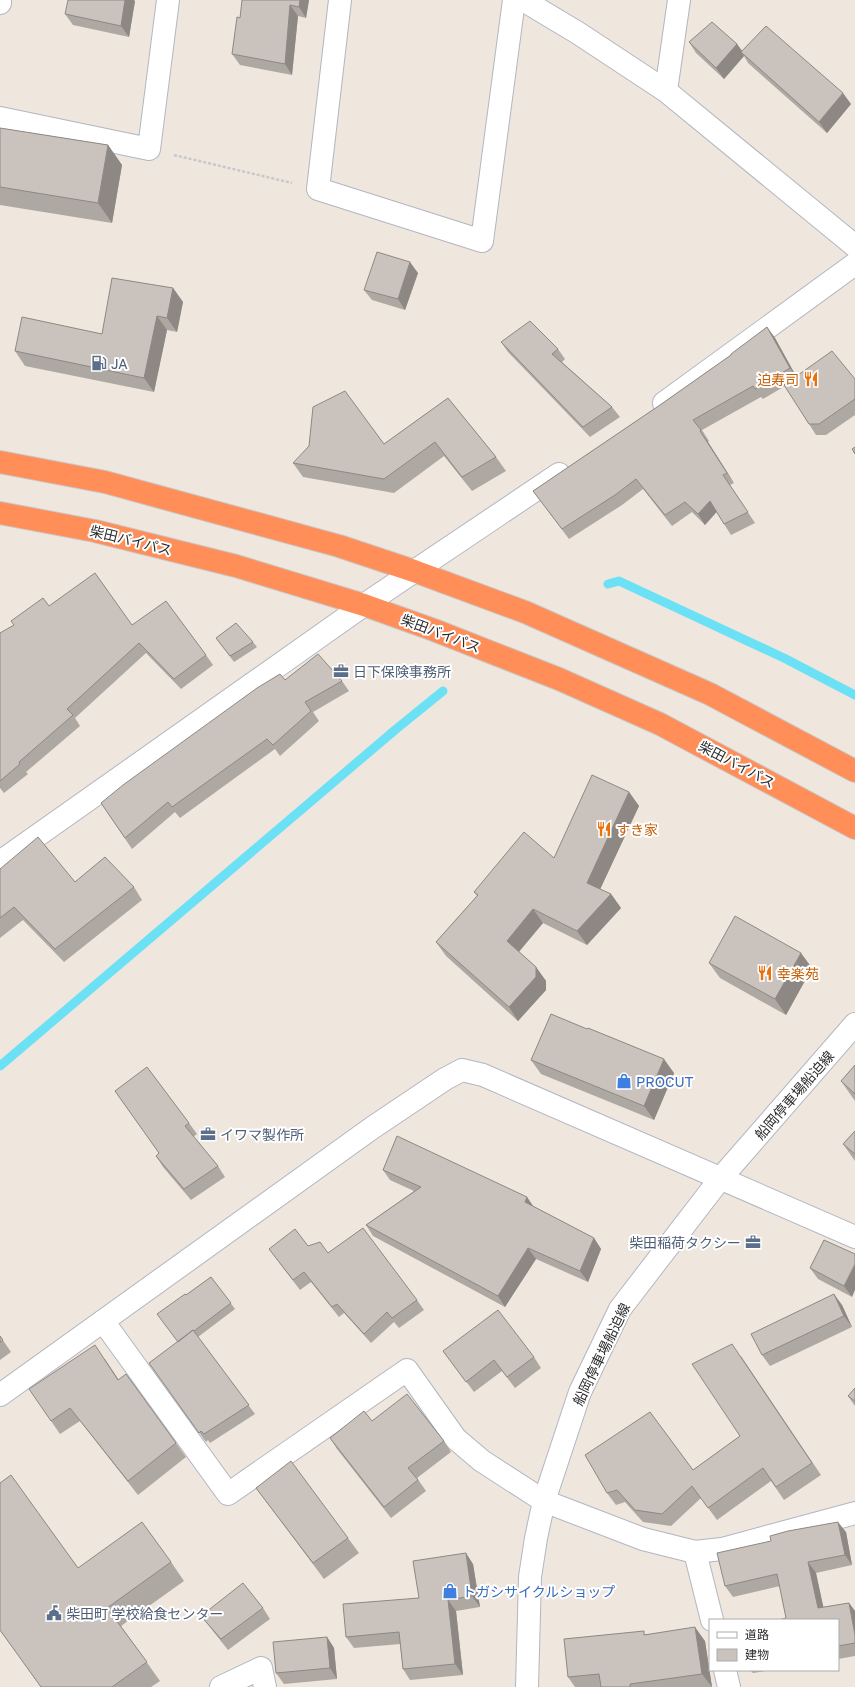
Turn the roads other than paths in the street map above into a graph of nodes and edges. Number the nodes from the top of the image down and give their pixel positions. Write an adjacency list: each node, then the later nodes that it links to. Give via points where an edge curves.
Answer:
1 (168, 0): 7 (street, via 148,149)
2 (340, 0): 3 (street, via 318,189 482,241)
3 (514, 0)
4 (523, 0): 6 (street)
5 (679, 0): 6 (street)
6 (666, 92): 8 (street)
7 (0, 118)
8 (855, 246)
9 (855, 264): 10 (street)
10 (647, 414)
11 (0, 462): 14 (highway, via 106,482 339,546)
12 (575, 463): 14 (street)
13 (0, 513): 15 (highway, 柴田バイパス, via 95,531 236,566)
14 (414, 571): 15 (street); 16 (highway, via 525,612 710,694)
15 (364, 605): 17 (highway, 柴田バイパス, via 559,679 660,724); 18 (street)
16 (855, 771)
17 (855, 828)
18 (2, 855)
19 (855, 1024): 20 (street, 船岡停車場船迫線)
20 (720, 1179): 21 (street); 22 (street, via 483,1075 462,1070 372,1128); 24 (street, 船岡停車場船迫線, via 620,1309 580,1392)
21 (855, 1237)
22 (103, 1321): 23 (street); 24 (street, via 228,1494 407,1370 456,1440 482,1461)
23 (0, 1395)
24 (544, 1501): 26 (street, via 644,1539); 31 (street, 船岡停車場船迫線, via 530,1577)
25 (855, 1513): 26 (street, via 722,1549)
26 (696, 1552): 27 (street)
27 (712, 1619)
28 (725, 1671): 32 (street)
29 (221, 1687): 30 (street, via 261,1668)
30 (265, 1687)
31 (527, 1687)
32 (729, 1687)

